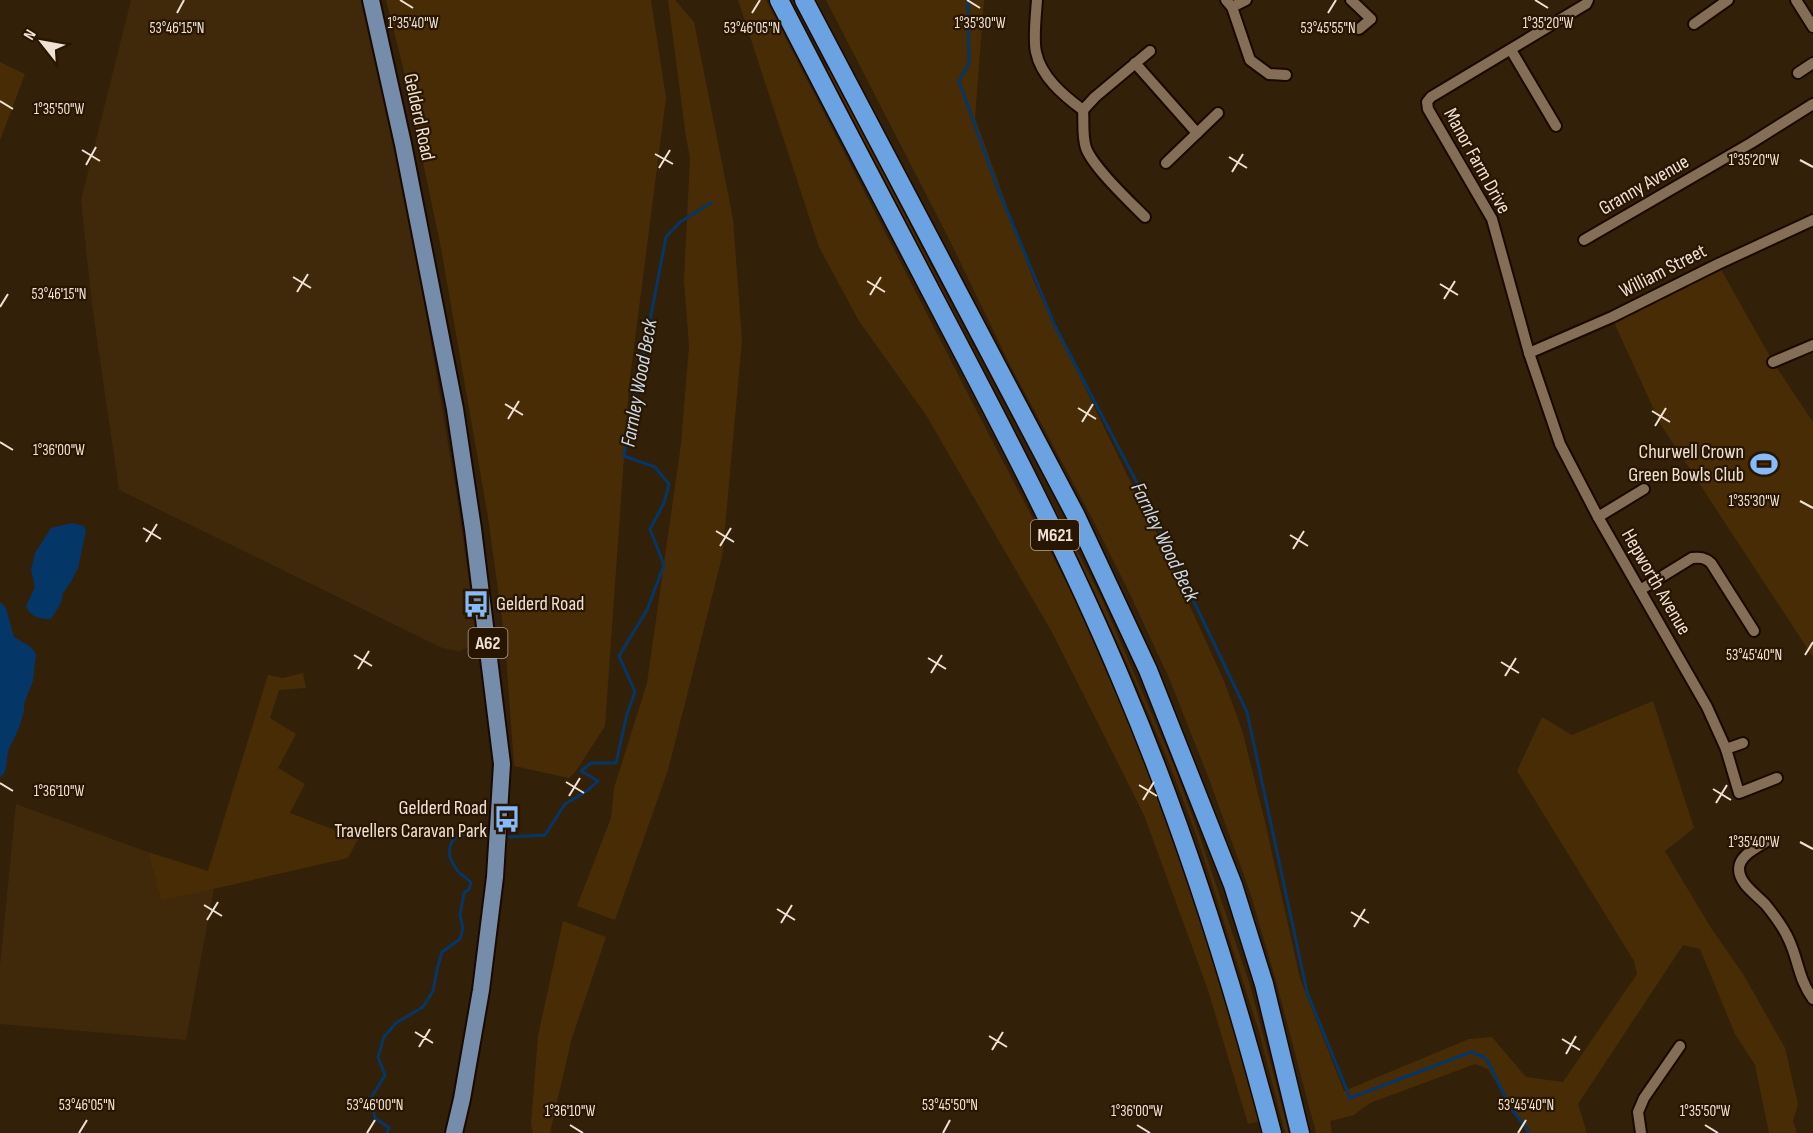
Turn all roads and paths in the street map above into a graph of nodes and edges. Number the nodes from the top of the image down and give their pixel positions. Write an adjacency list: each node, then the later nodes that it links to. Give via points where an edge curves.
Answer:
1 (371, 0): 42 (main road, Gelderd Road / A62, via 454,409 502,764 481,990)
2 (779, 0): 43 (highway, M621, via 1005,434 1118,672 1206,902)
3 (804, 0): 44 (highway, M621, via 1076,516 1148,670 1233,885 1264,984)
4 (1037, 0): 21 (street, via 1036,52 1042,67 1054,85)
5 (1246, 0): 10 (street)
6 (1351, 0): 13 (street, via 1371,18)
7 (1588, 0): 14 (street, Manor Farm Drive)
8 (1728, 0): 11 (street)
9 (1796, 0): 12 (street)
10 (1229, 3): 19 (street, via 1250,60 1269,74)
11 (1694, 24)
12 (1813, 27)
13 (1359, 29)
14 (1511, 50): 23 (street); 30 (street, Manor Farm Drive, via 1427,102 1492,219)
15 (1150, 51): 16 (street)
16 (1135, 63): 21 (street); 24 (street)
17 (1813, 63): 18 (street)
18 (1798, 73)
19 (1286, 75)
20 (1813, 104): 28 (street, Granny Avenue)
21 (1083, 110): 26 (street, via 1086,147 1093,160)
22 (1218, 113): 24 (street)
23 (1556, 126)
24 (1197, 133): 25 (street)
25 (1166, 163)
26 (1145, 217)
27 (1813, 220): 30 (street, William Street, via 1612,318)
28 (1584, 240)
29 (1813, 345): 31 (street)
30 (1528, 353): 33 (street, Hepworth Avenue, via 1560,444)
31 (1773, 362)
32 (1644, 489): 33 (street, Hepworth Avenue)
33 (1598, 517): 34 (street, Hepworth Avenue)
34 (1640, 590): 35 (street, via 1692,558 1706,559); 37 (street, Hepworth Avenue, via 1707,707)
35 (1754, 631)
36 (1743, 743): 37 (street)
37 (1726, 749): 38 (street, Hepworth Avenue, via 1739,793)
38 (1777, 778)
39 (1767, 841): 40 (street, via 1744,857 1739,871 1741,879 1766,905 1788,938 1800,976)
40 (1813, 999)
41 (1680, 1046): 45 (street, via 1644,1098 1638,1112)
42 (454, 1133)
43 (1272, 1133)
44 (1300, 1133)
45 (1641, 1133)

